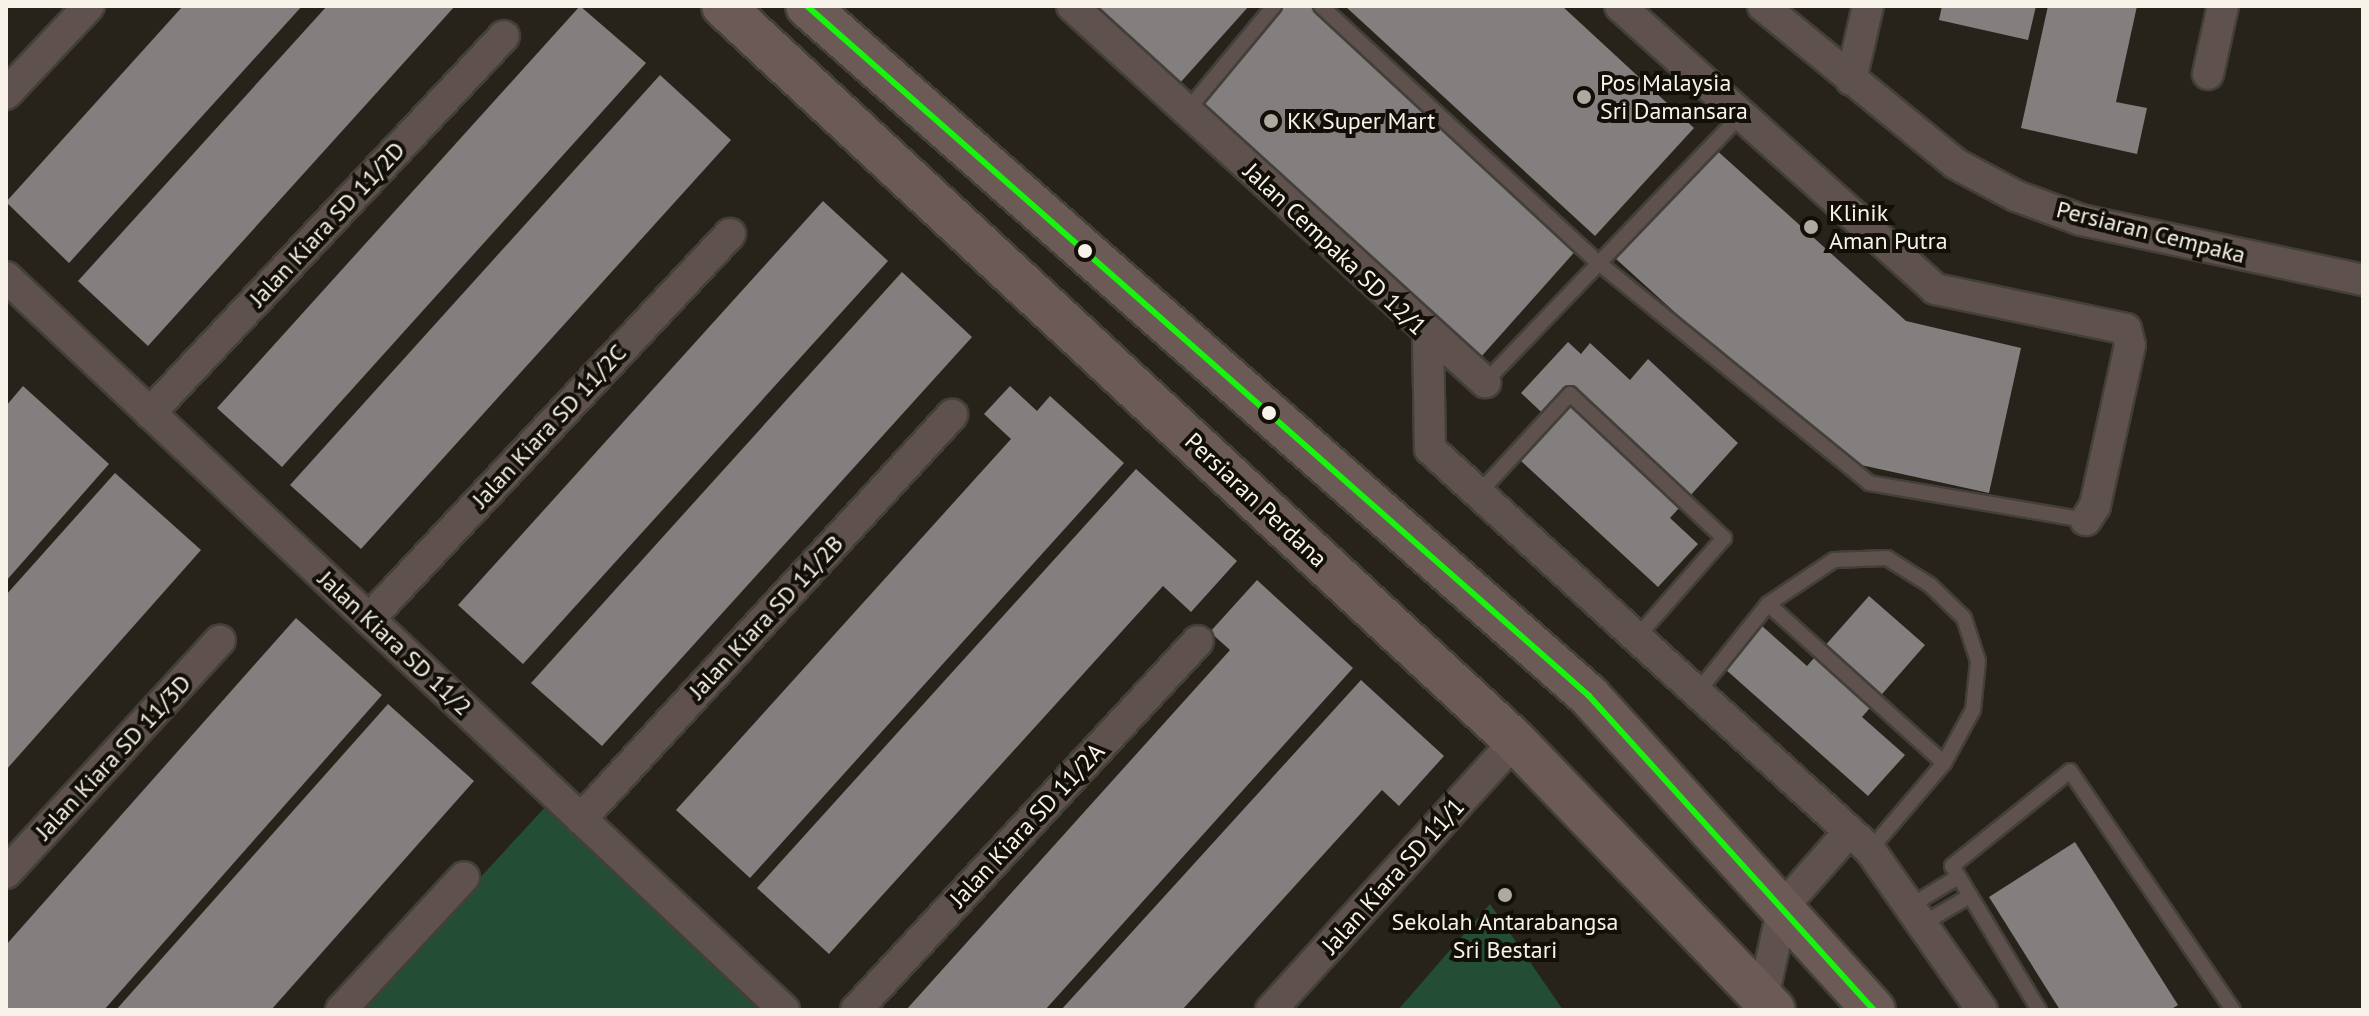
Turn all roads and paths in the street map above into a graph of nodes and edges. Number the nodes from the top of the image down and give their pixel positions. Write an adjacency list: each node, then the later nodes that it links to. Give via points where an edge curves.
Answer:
1 (89, 6): 16 (street)
2 (723, 6): 35 (main road, Persiaran Perdana)
3 (807, 6): 13 (main road)
4 (831, 6): 13 (main road)
5 (1072, 6): 17 (street, Jalan Cempaka SD 12/1)
6 (1274, 6): 17 (lane)
7 (1321, 6): 20 (lane)
8 (1620, 6): 18 (street)
9 (1763, 6): 15 (street, Persiaran Cempaka)
10 (1868, 6): 15 (street)
11 (2223, 6): 14 (street)
12 (504, 36): 25 (street, Jalan Kiara SD 11/2D)
13 (851, 49): 43 (main road, via 1589,696)
14 (2208, 74)
15 (1851, 80): 22 (street, Persiaran Cempaka, via 1956,164 2016,196 2081,220)
16 (6, 94)
17 (1186, 112): 23 (street, Jalan Cempaka SD 12/1)
18 (1737, 119): 20 (lane); 28 (street, via 1935,289 2126,329 2114,418)
19 (730, 234): 30 (street, Jalan Kiara SD 11/2C)
20 (1595, 260): 24 (lane); 28 (lane, via 1869,483)
21 (6, 277): 25 (street, Jalan Kiara SD 11/2)
22 (2363, 280)
23 (1428, 334): 24 (street, Jalan Cempaka SD 12/1); 27 (street, via 1430,449)
24 (1485, 382)
25 (150, 413): 30 (street, Jalan Kiara SD 11/2)
26 (952, 415): 37 (street, Jalan Kiara SD 11/2B)
27 (1478, 494): 31 (street); 31 (lane, via 1570,394 1724,538)
28 (2086, 520)
29 (1768, 604): 34 (lane); 36 (lane); 36 (lane, via 1834,560 1887,558 1930,585 1964,618 1978,661 1973,710)
30 (369, 619): 37 (street, Jalan Kiara SD 11/2)
31 (1636, 638): 34 (street)
32 (220, 640): 39 (street, Jalan Kiara SD 11/3D)
33 (1198, 641): 48 (street, Jalan Kiara SD 11/2A)
34 (1696, 694): 38 (street)
35 (1515, 741): 45 (main road, Persiaran Perdana); 49 (street, Jalan Kiara SD 11/1)
36 (1944, 763): 38 (lane)
37 (581, 819): 47 (street, Jalan Kiara SD 11/2)
38 (1860, 841): 43 (street); 44 (street)
39 (6, 873)
40 (464, 877): 46 (street)
41 (1958, 877): 42 (lane); 44 (lane); 53 (lane, via 1952,866 2070,771)
42 (1970, 896): 44 (lane); 52 (lane)
43 (1783, 907): 45 (street); 50 (main road)
44 (1916, 915): 51 (street)
45 (1768, 1004)
46 (341, 1010)
47 (784, 1010)
48 (856, 1010)
49 (1271, 1010)
50 (1874, 1010)
51 (1982, 1010)
52 (2039, 1010)
53 (2233, 1010)

